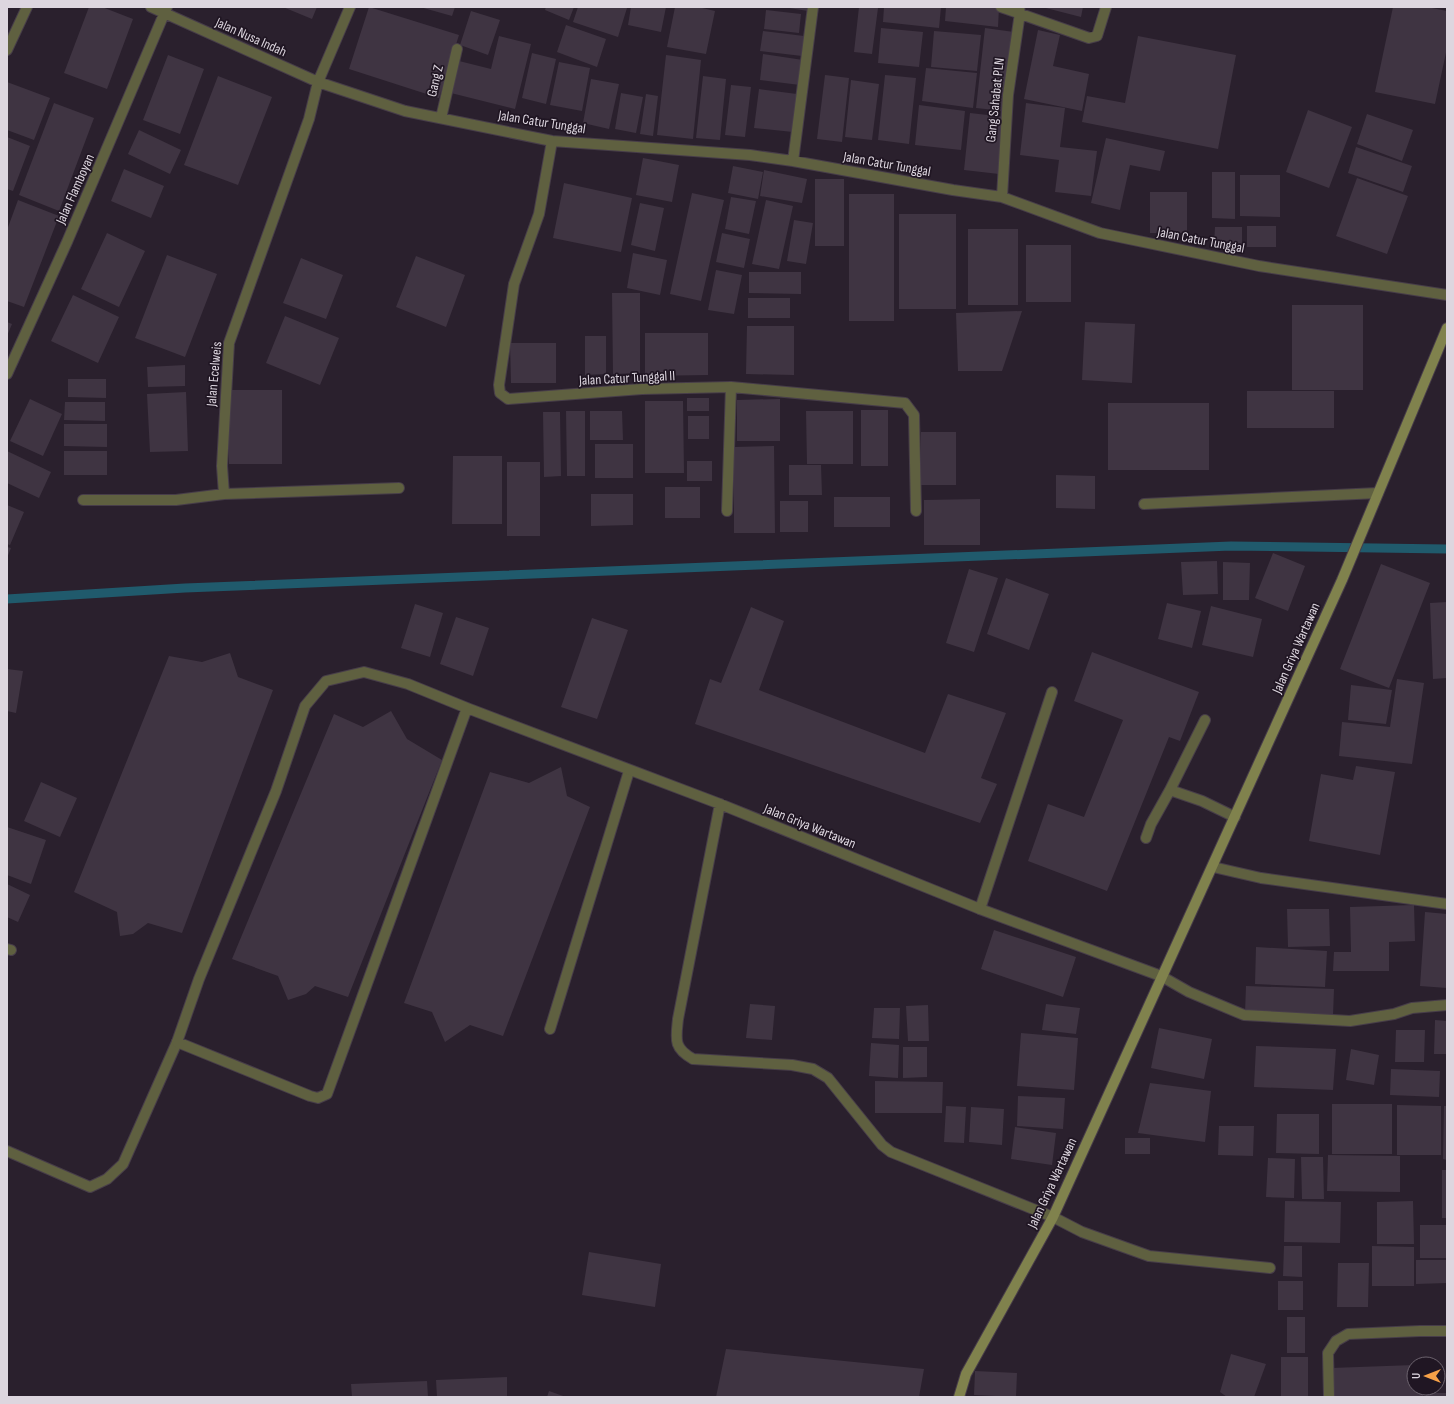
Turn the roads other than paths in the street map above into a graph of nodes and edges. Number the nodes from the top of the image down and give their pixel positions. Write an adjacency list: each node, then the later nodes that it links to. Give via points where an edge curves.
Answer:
1 (27, 7): 10 (street)
2 (151, 7): 7 (street, Jalan Nusa Indah)
3 (350, 7): 11 (street, Jalan Ecelweis)
4 (813, 7): 14 (street)
5 (1001, 7): 8 (street)
6 (1106, 7): 8 (street, via 1096,36 1089,38)
7 (166, 10): 11 (street, Jalan Nusa Indah); 18 (street, Jalan Flamboyan, via 67,242)
8 (1019, 10): 15 (street, Gang Sahabat PLN, via 1008,95)
9 (457, 49): 12 (street, Gang Z)
10 (7, 50)
11 (318, 82): 12 (street, Jalan Catur Tunggal, via 405,111); 22 (street, Jalan Ecelweis, via 309,119 229,342 222,466)
12 (441, 118): 13 (street, Jalan Catur Tunggal)
13 (552, 141): 14 (street, Jalan Catur Tunggal, via 750,155); 19 (street, Jalan Catur Tunggal II, via 539,214 514,284 500,392 508,399 642,389)
14 (793, 161): 15 (street, Jalan Catur Tunggal)
15 (1002, 197): 16 (street, Jalan Catur Tunggal, via 1100,233 1259,266)
16 (1447, 295)
17 (1447, 328): 21 (street, Jalan Griya Wartawan)
18 (7, 374)
19 (731, 387): 25 (street); 26 (street, Jalan Catur Tunggal II, via 905,403 914,415)
20 (399, 488): 22 (street)
21 (1378, 493): 24 (street); 33 (street, Jalan Griya Wartawan, via 1342,580)
22 (224, 494): 23 (street, via 176,500)
23 (83, 500)
24 (1144, 504)
25 (727, 511)
26 (916, 511)
27 (1052, 692): 37 (street)
28 (467, 708): 30 (street, Jalan Griya Wartawan); 41 (street, Jalan Griya Wartawan, via 408,684 364,672 326,681 305,706 276,791 199,979); 41 (street, via 326,1094 318,1098 310,1096)
29 (1205, 720): 31 (street)
30 (629, 771): 32 (street, Jalan Griya Wartawan); 40 (street)
31 (1170, 790): 33 (street, via 1202,801); 34 (street)
32 (720, 804): 37 (street, Jalan Griya Wartawan); 43 (street, via 678,1019 676,1038 681,1052 693,1059 792,1065 813,1069 828,1078 890,1152)
33 (1235, 817): 35 (street, Jalan Griya Wartawan)
34 (1146, 838)
35 (1213, 867): 36 (street, via 1261,878); 38 (street, Jalan Griya Wartawan)
36 (1447, 904)
37 (980, 910): 38 (street, Jalan Griya Wartawan)
38 (1161, 976): 39 (street, via 1189,992 1244,1015 1350,1021 1394,1014 1412,1008); 43 (street, Jalan Griya Wartawan)
39 (1447, 1005)
40 (550, 1029)
41 (177, 1042): 42 (street, Jalan Griya Wartawan, via 123,1164 107,1179 90,1187)
42 (7, 1151)
43 (1053, 1217): 44 (street, via 1082,1232 1149,1256); 46 (street, Jalan Griya Wartawan, via 966,1374)
44 (1270, 1268)
45 (1447, 1331): 47 (street, via 1348,1334 1336,1341 1328,1353)
46 (959, 1397)
47 (1329, 1397)

